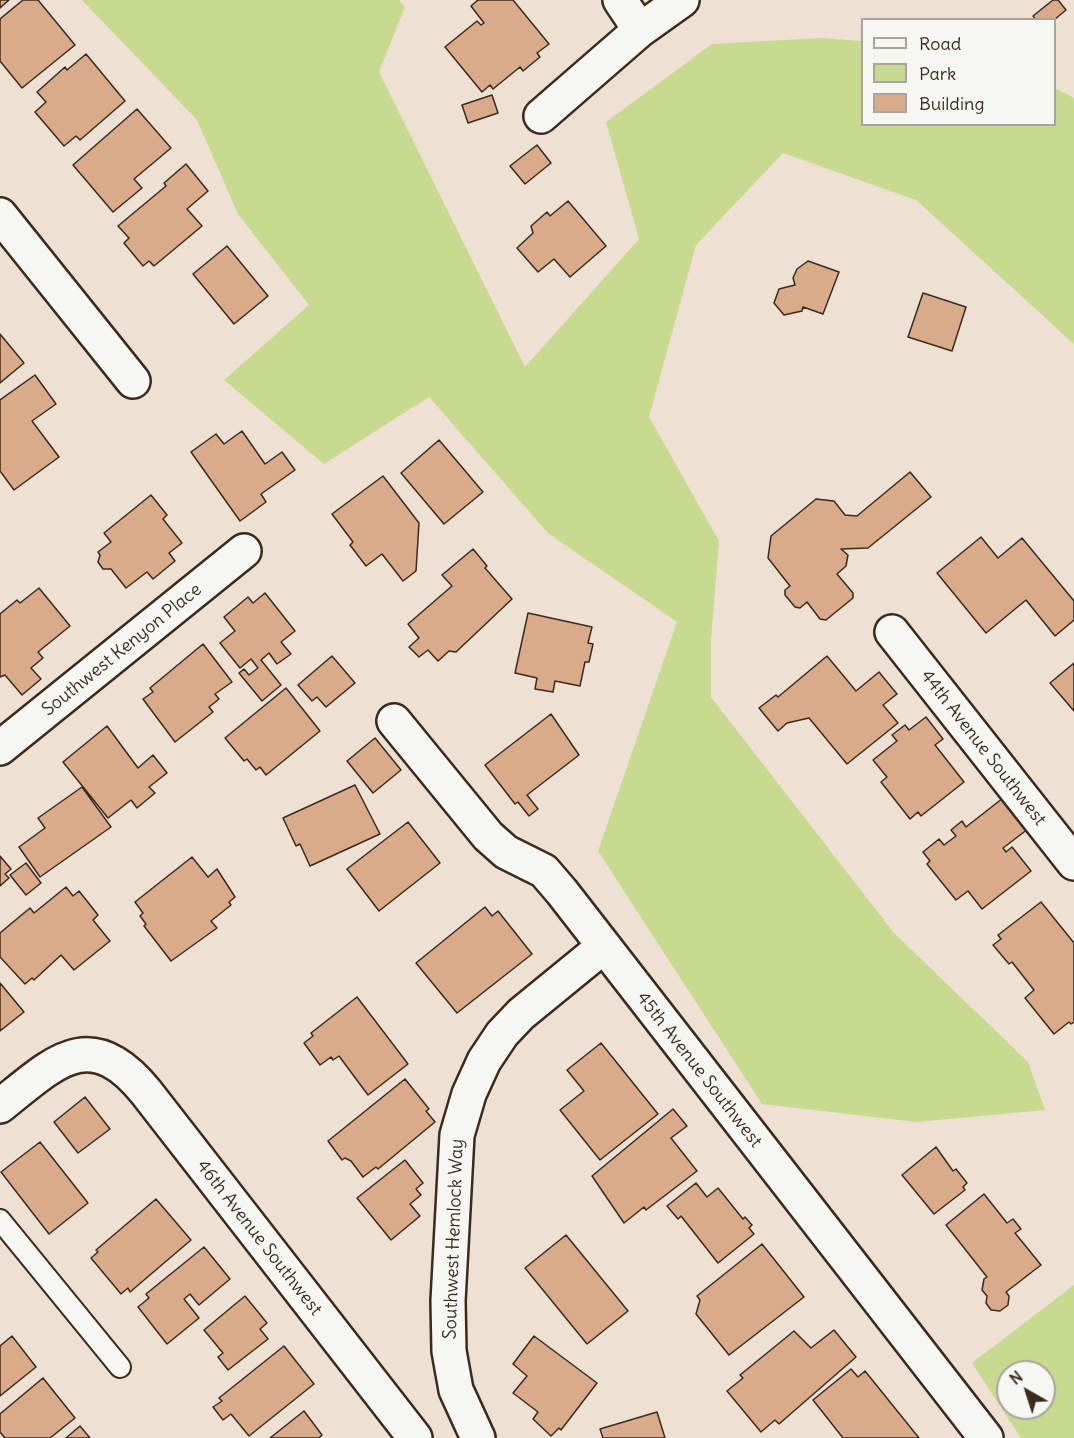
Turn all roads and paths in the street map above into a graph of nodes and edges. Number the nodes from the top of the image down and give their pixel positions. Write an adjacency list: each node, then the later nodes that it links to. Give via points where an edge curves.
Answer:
1 (620, 0): 3 (street)
2 (682, 0): 3 (street)
3 (640, 30): 4 (street)
4 (542, 116)
5 (0, 215): 6 (street)
6 (133, 381)
7 (244, 551): 10 (street, Southwest Kenyon Place)
8 (892, 632): 11 (street, 44th Avenue Southwest)
9 (394, 721): 12 (street, 45th Avenue Southwest, via 488,836 506,852 544,871)
10 (0, 748)
11 (1074, 863)
12 (603, 947): 17 (street, Southwest Hemlock Way, via 502,1034 469,1094 457,1135 449,1351 456,1389); 18 (street, 45th Avenue Southwest)
13 (0, 1106): 16 (street, 46th Avenue Southwest, via 52,1065 69,1057 91,1053 116,1062 137,1081)
14 (0, 1220): 15 (lane)
15 (120, 1366)
16 (415, 1438)
17 (478, 1438)
18 (986, 1438)

